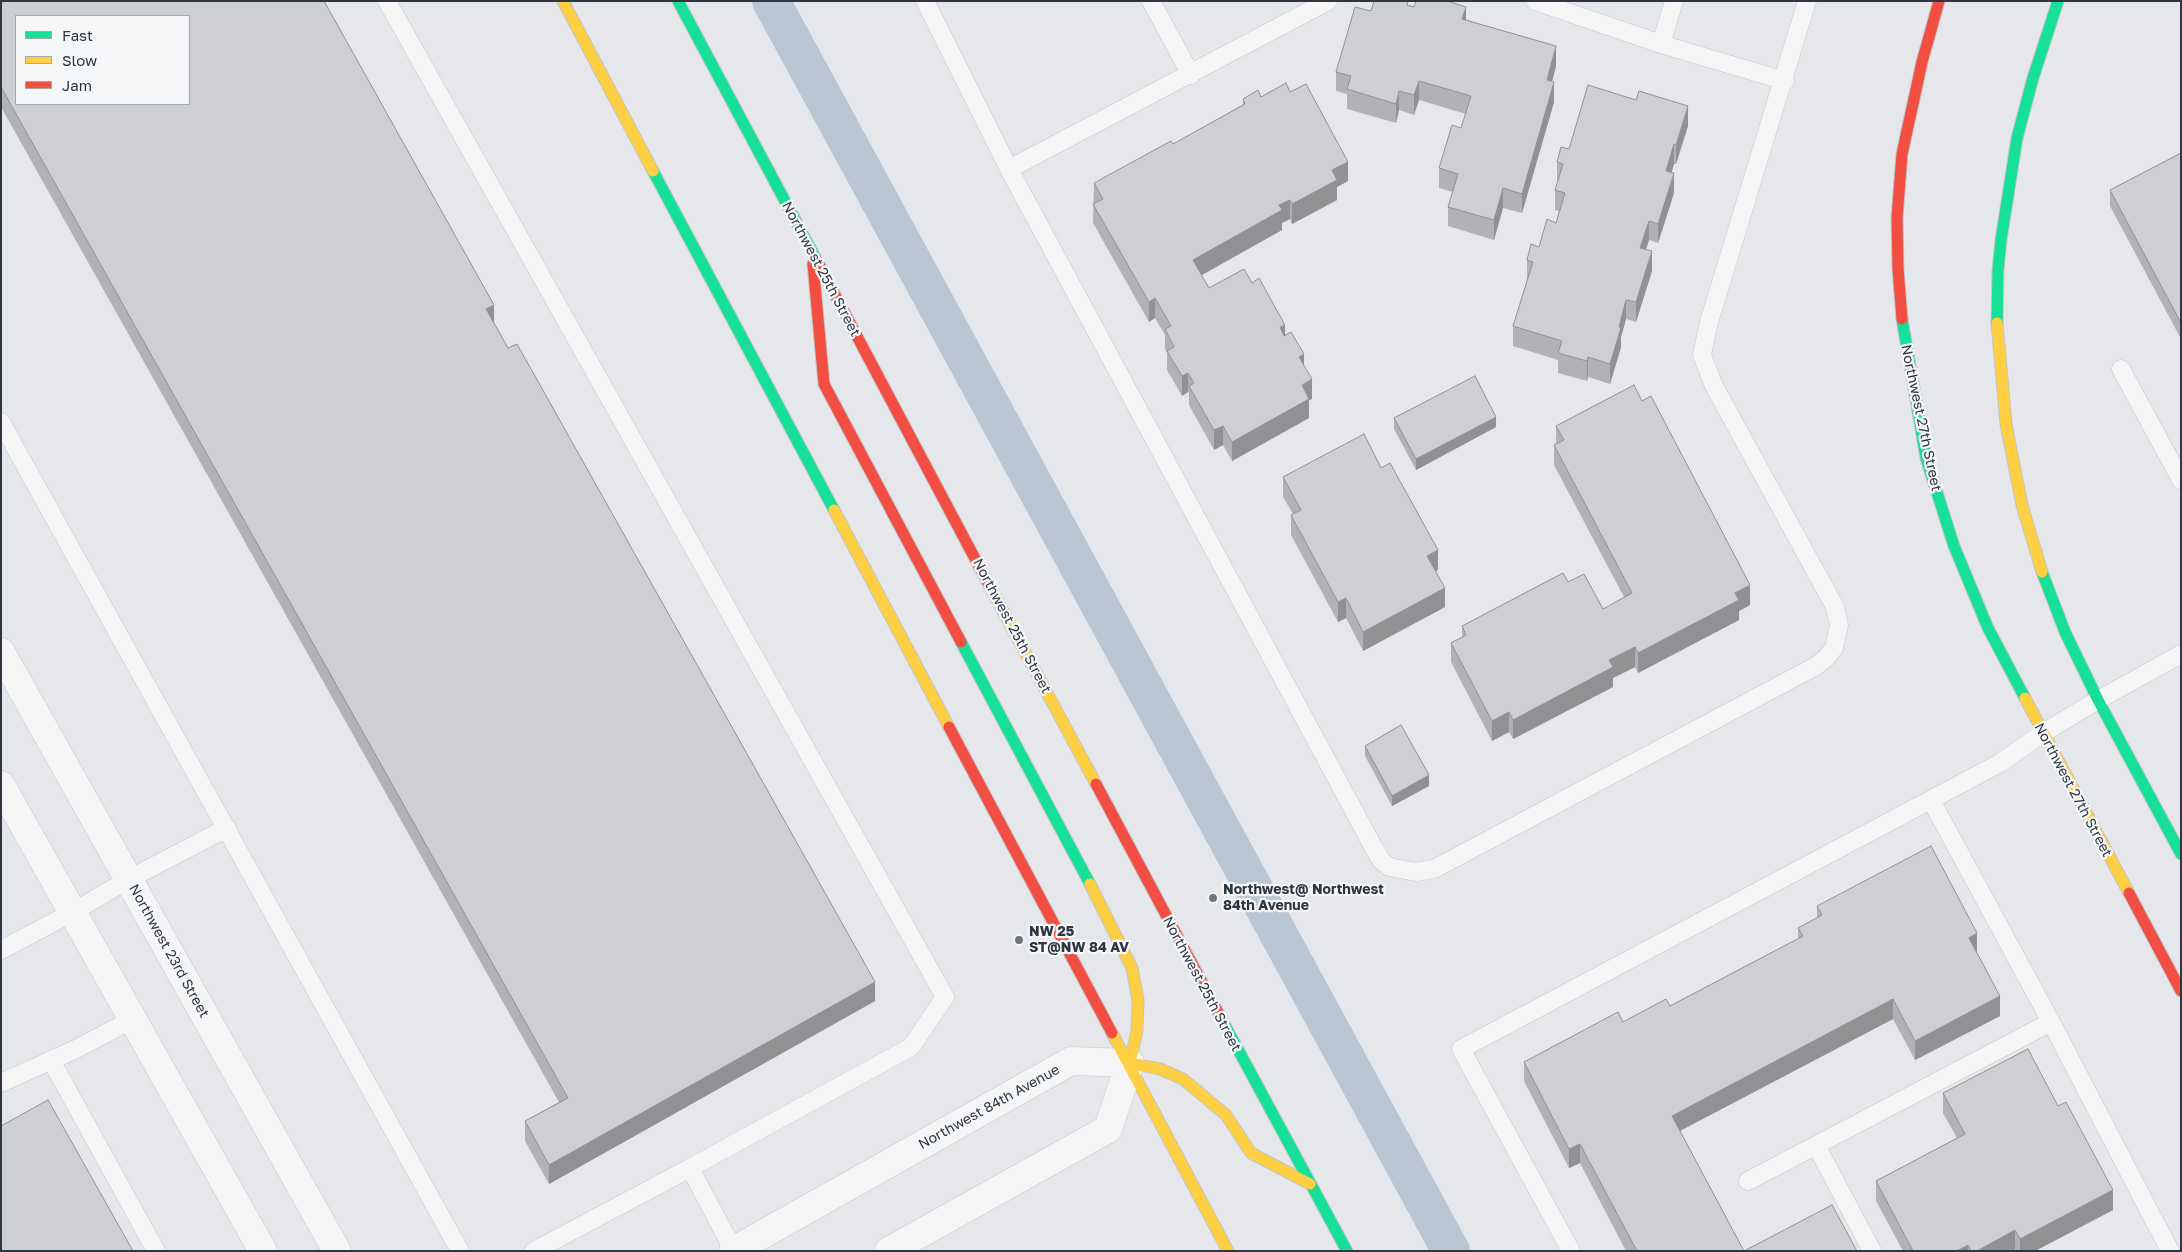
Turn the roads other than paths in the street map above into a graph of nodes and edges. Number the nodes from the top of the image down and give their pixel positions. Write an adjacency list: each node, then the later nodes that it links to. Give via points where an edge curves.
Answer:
1 (388, 1): 38 (lane, via 945,997 911,1047)
2 (563, 1): 35 (main road)
3 (678, 1): 16 (main road, Northwest 25th Street)
4 (925, 1): 15 (lane)
5 (1152, 1): 13 (lane)
6 (1328, 1): 13 (lane)
7 (1535, 1): 12 (lane)
8 (1674, 1): 12 (lane)
9 (1807, 1): 14 (lane)
10 (1939, 1): 23 (main road, Northwest 27th Street, via 1909,122 1899,186 1898,270 1904,337 1926,458 1944,518 1978,606)
11 (2058, 1): 22 (main road, via 2026,102 2010,172 1998,270 1998,348 2012,454 2031,538 2051,598)
12 (1661, 44): 14 (lane)
13 (1191, 75): 15 (lane)
14 (1784, 81): 15 (lane, via 1709,322 1702,356 1714,386 1834,607 1839,625 1834,648 1816,666 1434,870 1423,872 1389,867 1375,850)
15 (1009, 169)
16 (812, 252): 35 (main road, via 824,384 1132,968 1138,1000 1137,1030); 40 (main road, Northwest 25th Street)
17 (2121, 369): 19 (lane)
18 (1, 422): 26 (lane)
19 (2181, 480)
20 (1, 652): 28 (street, Northwest 23rd Street)
21 (2181, 654): 22 (lane)
22 (2098, 700): 23 (lane); 27 (main road)
23 (2043, 733): 25 (lane, via 2000,763); 31 (main road, Northwest 27th Street)
24 (1, 785): 29 (street)
25 (1931, 800): 33 (lane); 51 (lane, via 1461,1049)
26 (227, 828): 28 (lane); 45 (lane)
27 (2181, 854)
28 (128, 879): 29 (lane); 44 (street, Northwest 23rd Street)
29 (72, 912): 30 (lane); 32 (street)
30 (1, 950)
31 (2181, 991)
32 (133, 1019): 34 (lane); 43 (street)
33 (2051, 1022): 37 (lane); 41 (lane)
34 (51, 1060): 36 (lane); 42 (lane)
35 (1130, 1063): 40 (main road, via 1160,1069 1183,1079 1226,1115 1251,1153); 47 (street, Northwest 84th Avenue, via 1071,1061); 48 (street, via 1108,1129); 49 (main road)
36 (1, 1083)
37 (1816, 1146): 39 (lane); 52 (lane)
38 (690, 1168): 46 (lane); 47 (lane)
39 (1748, 1181)
40 (1310, 1184): 50 (main road, Northwest 25th Street)
41 (2164, 1249)
42 (156, 1251)
43 (263, 1251)
44 (337, 1251)
45 (460, 1251)
46 (534, 1251)
47 (733, 1251)
48 (889, 1251)
49 (1228, 1251)
50 (1347, 1251)
51 (1571, 1251)
52 (1872, 1251)

